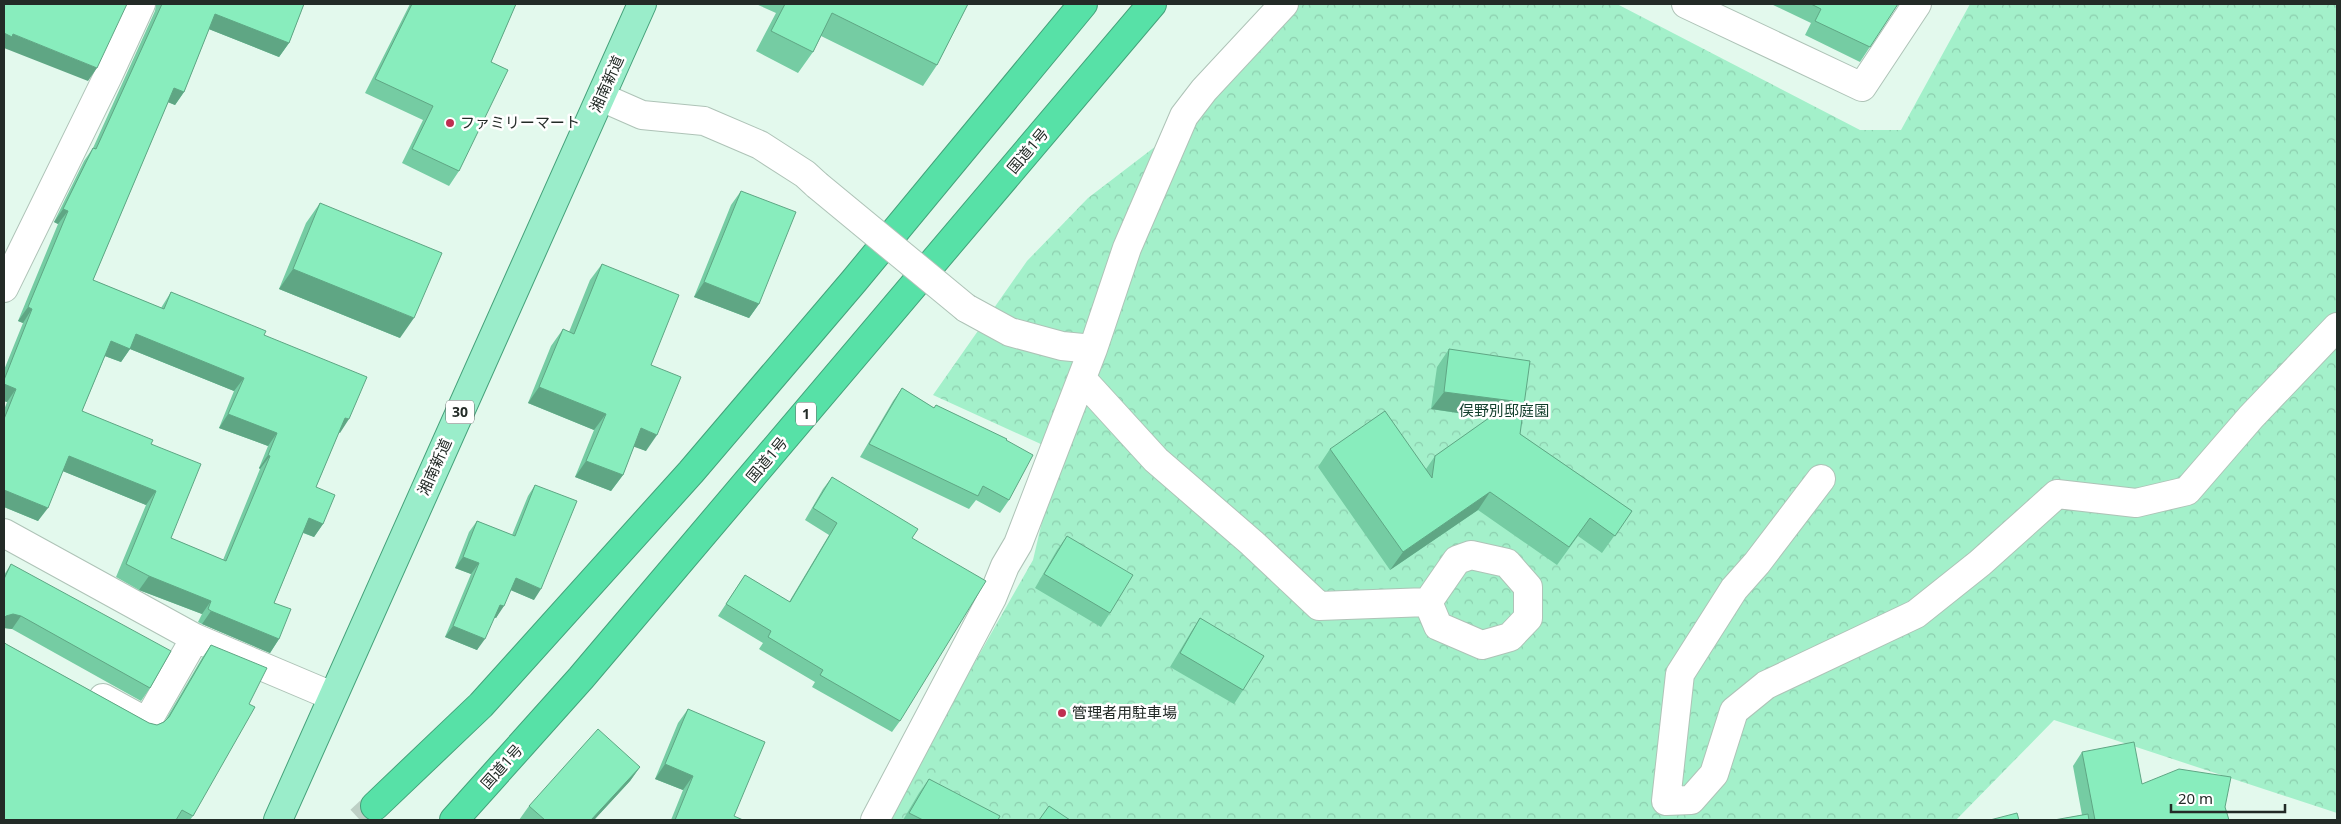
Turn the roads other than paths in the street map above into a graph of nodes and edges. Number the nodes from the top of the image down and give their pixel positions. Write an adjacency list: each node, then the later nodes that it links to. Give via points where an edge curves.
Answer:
1 (141, 4): 9 (street)
2 (642, 4): 8 (main road, 湘南新道 / 30)
3 (1083, 4): 19 (highway, via 691,472 481,705)
4 (1152, 4): 22 (highway, 国道1号 / 1, via 581,678)
5 (1284, 4): 11 (street, via 1184,116 1127,248)
6 (1686, 4): 7 (street, via 1862,87)
7 (1917, 4)
8 (602, 97): 11 (street, bridge, via 642,115 704,121 760,145 805,174 966,308 1010,332 1062,346); 18 (main road, 湘南新道 / 30)
9 (4, 288)
10 (2337, 327): 20 (street, via 2187,491 2136,503 2058,494 1916,614 1766,685 1734,711 1714,774 1690,800)
11 (1093, 349): 12 (street)
12 (1082, 379): 15 (street, via 1156,460 1319,606); 23 (street, via 1018,544)
13 (1821, 479): 20 (street, via 1734,589 1680,674)
14 (4, 533): 16 (street)
15 (1428, 602)
16 (195, 638): 17 (street, via 147,722); 18 (street)
17 (80, 685)
18 (332, 696): 21 (main road, 湘南新道 / 30)
19 (375, 806)
20 (1664, 810)
21 (278, 820)
22 (454, 820)
23 (875, 820)

